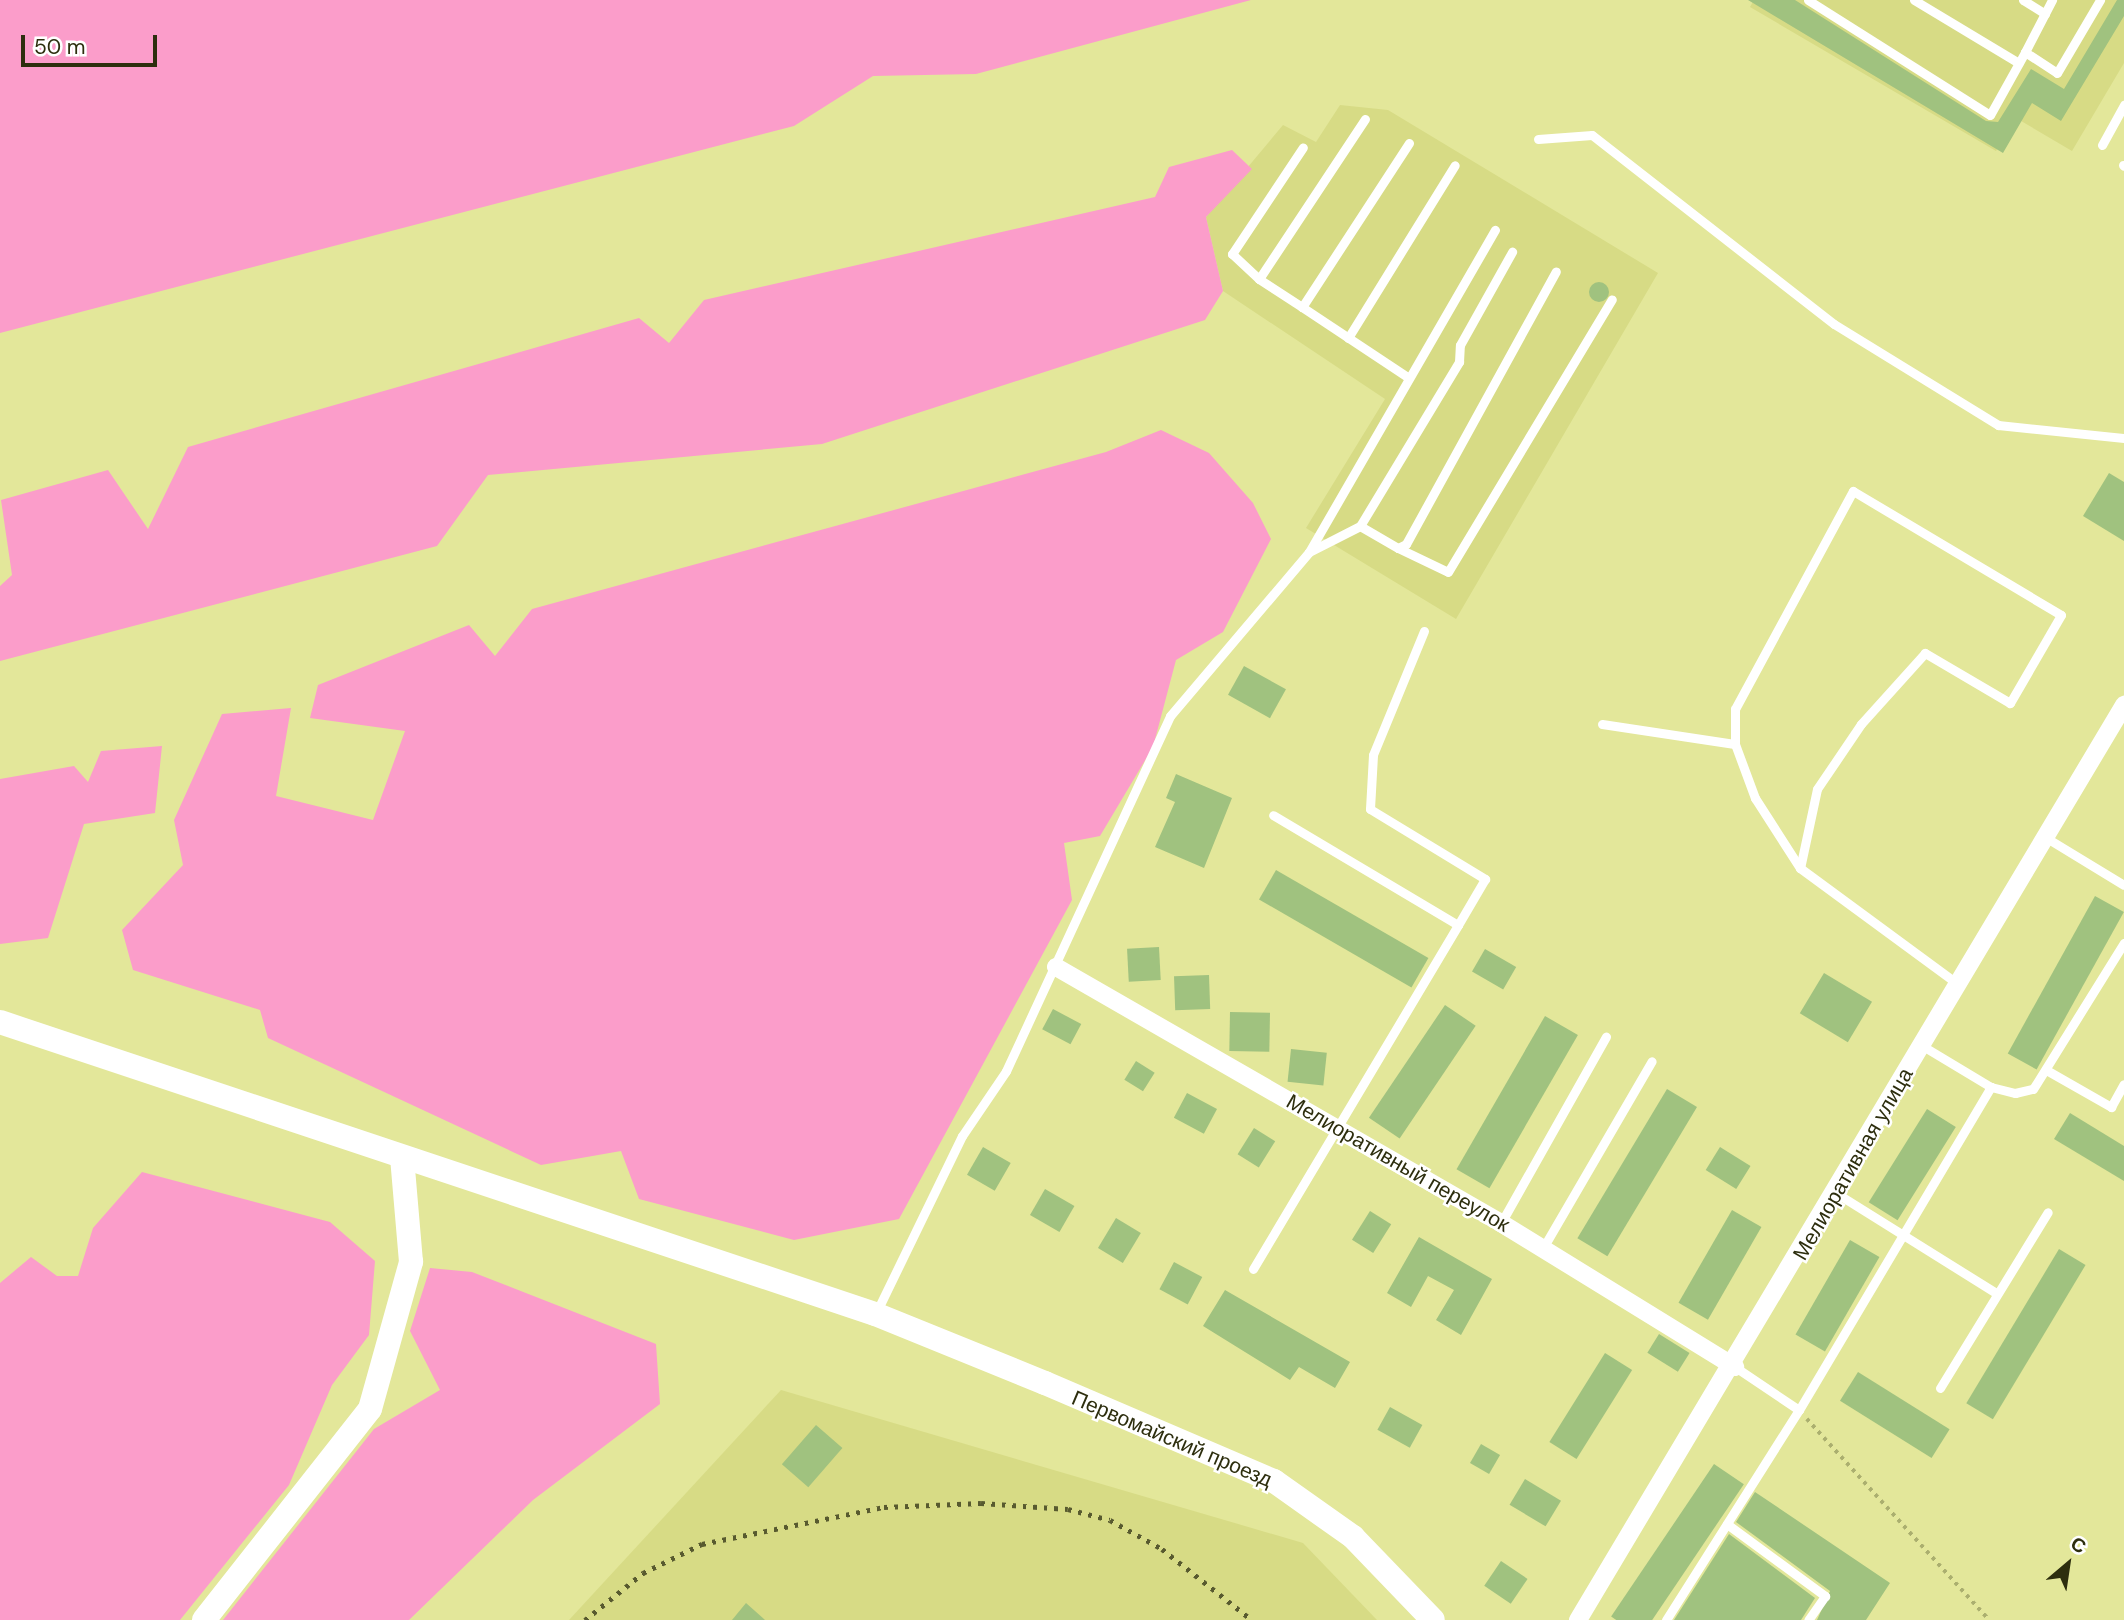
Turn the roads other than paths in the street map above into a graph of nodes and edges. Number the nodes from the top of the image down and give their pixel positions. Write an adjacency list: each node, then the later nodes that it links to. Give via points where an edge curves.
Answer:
1 (1808, 0): 8 (lane, via 1990,115)
2 (1914, 0): 8 (lane)
3 (2023, 0): 6 (lane)
4 (2052, 0): 6 (lane)
5 (2100, 0): 7 (lane, via 2057,73)
6 (2045, 14): 7 (lane)
7 (2025, 52): 8 (lane)
8 (2019, 63)
9 (2124, 105): 13 (lane)
10 (1365, 119): 19 (lane)
11 (1538, 139): 24 (lane, via 1592,135 1834,324 1998,425)
12 (1409, 143): 21 (lane)
13 (2102, 145)
14 (1303, 147): 19 (lane, via 1232,254)
15 (1455, 165): 22 (lane)
16 (1495, 230): 23 (lane)
17 (1512, 252): 25 (lane, via 1461,345 1459,362)
18 (1556, 271): 26 (lane, via 1406,544)
19 (1259, 279): 21 (lane)
20 (1612, 299): 26 (lane, via 1448,572)
21 (1302, 307): 22 (lane)
22 (1348, 338): 23 (lane)
23 (1409, 378): 27 (lane)
24 (2124, 438)
25 (1360, 526): 26 (lane); 27 (lane)
26 (1398, 548)
27 (1309, 552): 38 (lane, via 1170,716)
28 (1424, 631): 36 (lane, via 1373,755 1370,809 1485,879)
29 (2124, 705): 33 (street, Мелиоративная улица)
30 (1602, 724): 31 (lane)
31 (1735, 744): 34 (lane, via 1755,798); 34 (lane, via 1735,709 1853,491 2061,615 2010,703 1924,653 1861,724 1817,789)
32 (1273, 815): 36 (lane)
33 (2044, 836): 35 (lane); 39 (street, Мелиоративная улица)
34 (1800, 868): 39 (lane)
35 (2124, 885)
36 (1458, 925): 47 (lane)
37 (2124, 943): 44 (lane)
38 (1056, 967): 47 (street, Мелиоративный переулок); 56 (lane, via 1006,1071 962,1136)
39 (1958, 984): 42 (street, Мелиоративная улица)
40 (0, 1022): 48 (main road, Первомайский проезд)
41 (1606, 1037): 51 (lane)
42 (1921, 1045): 46 (lane); 49 (street, Мелиоративная улица)
43 (1652, 1061): 53 (lane)
44 (2048, 1071): 45 (lane, via 2111,1107); 46 (lane, via 2034,1089 2015,1093)
45 (2124, 1084)
46 (1992, 1087): 52 (lane)
47 (1335, 1126): 51 (street, Мелиоративный переулок); 54 (lane)
48 (402, 1157): 56 (main road, Первомайский проезд); 61 (main road, via 411,1262 370,1409)
49 (1836, 1193): 52 (lane); 57 (street, Мелиоративная улица)
50 (2048, 1212): 55 (lane)
51 (1501, 1223): 53 (street, Мелиоративный переулок)
52 (1905, 1236): 55 (lane); 59 (lane)
53 (1543, 1248): 57 (street, Мелиоративный переулок)
54 (1253, 1269)
55 (1996, 1293): 58 (lane)
56 (876, 1314): 62 (main road, Первомайский проезд, via 1274,1481 1353,1537)
57 (1735, 1367): 59 (lane); 63 (street, Мелиоративная улица)
58 (1940, 1388)
59 (1799, 1410): 60 (lane)
60 (1727, 1524): 64 (lane); 65 (lane, via 1825,1596)
61 (204, 1620)
62 (1433, 1620)
63 (1578, 1620)
64 (1666, 1620)
65 (1808, 1620)

